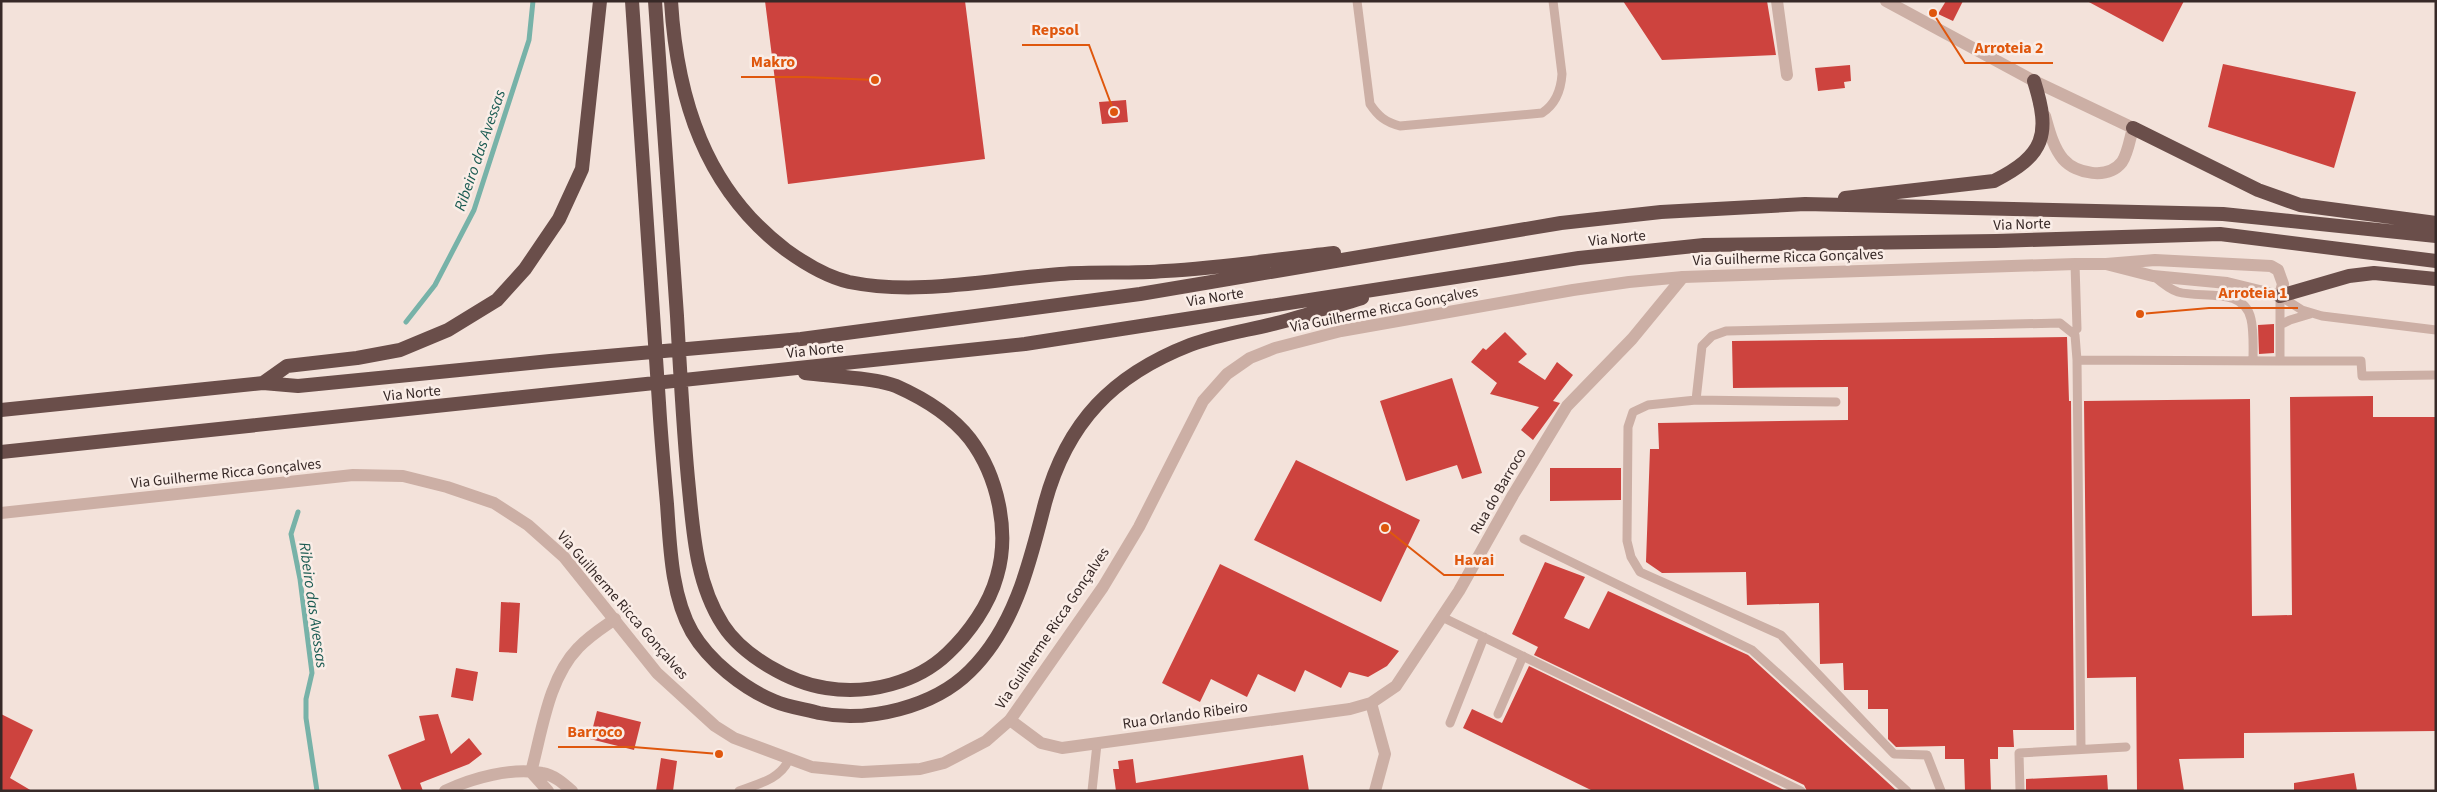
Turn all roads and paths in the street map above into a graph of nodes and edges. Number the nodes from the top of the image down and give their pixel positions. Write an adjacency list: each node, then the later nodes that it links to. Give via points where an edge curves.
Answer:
1 (600, 1): 34 (highway, via 582,169 559,219 520,275 497,300 448,330 400,350 286,366)
2 (632, 1): 23 (highway, via 662,442 674,570 682,608 705,650 735,678 788,706 832,715 882,714 938,693 969,672 1012,612 1062,457 1082,420 1108,392 1140,369 1192,344 1284,321)
3 (655, 1): 32 (highway, via 684,438 700,571 722,624 735,640 789,678 837,690 865,690 905,680 938,663 956,646 986,603 998,576 1002,548 1002,519 995,488 970,439 944,413 893,385)
4 (671, 1): 16 (highway, via 688,101 707,157 724,186 746,216 769,237 804,264 848,282 897,288 1072,273 1165,271)
5 (1357, 1): 6 (lane, via 1370,104 1378,116 1400,126 1547,110 1561,86 1562,74)
6 (1553, 1)
7 (1777, 1): 9 (street)
8 (1886, 1): 10 (street)
9 (1787, 75)
10 (2034, 81): 11 (highway); 12 (street)
11 (2040, 102): 12 (street, via 2062,159 2077,170 2101,172 2122,162); 13 (highway, via 2043,124 2040,144 2028,161 1994,181)
12 (2133, 128): 14 (highway, via 2258,190 2300,204)
13 (1805, 204): 15 (highway, Via Norte, via 2223,214); 16 (highway, Via Norte, via 1660,212)
14 (2436, 223)
15 (2436, 236)
16 (1484, 237): 34 (highway, Via Norte, via 1140,294 801,339 298,386)
17 (2436, 261): 23 (highway, Via Norte, via 2220,234 1704,246 1579,258)
18 (2075, 264): 19 (street, Via Guilherme Ricca Gonçalves); 21 (street, Via Guilherme Ricca Gonçalves); 27 (lane)
19 (2106, 264): 20 (street, Via Guilherme Ricca Gonçalves); 24 (street, Via Guilherme Ricca Gonçalves, via 2155,260 2271,266 2282,276)
20 (2154, 276): 24 (street, Via Guilherme Ricca Gonçalves, via 2227,283); 30 (lane, via 2178,292 2234,298 2246,306 2251,318)
21 (1683, 278): 41 (street, Rua do Barroco, via 1632,338 1567,406); 47 (street, Via Guilherme Ricca Gonçalves, via 1573,290 1341,331 1250,358 1227,374 1203,401 1139,527 1103,587)
22 (2436, 279): 24 (highway, via 2382,273 2349,276)
23 (1412, 282): 32 (highway, Via Norte, via 1025,344)
24 (2280, 296): 25 (lane, Via Guilherme Ricca Gonçalves); 26 (lane)
25 (2312, 314): 26 (lane); 28 (lane, Via Guilherme Ricca Gonçalves)
26 (2280, 325): 31 (lane)
27 (2077, 328)
28 (2436, 330)
29 (2077, 360): 30 (lane); 35 (lane, via 2075,335 2060,323 1726,330 1712,336 1702,346); 51 (lane)
30 (2253, 361): 31 (lane)
31 (2280, 361): 33 (lane, via 2361,361 2362,376)
32 (782, 370): 38 (highway, Via Norte)
33 (2436, 375)
34 (263, 383): 37 (highway, Via Norte)
35 (1696, 400): 36 (lane); 62 (lane, via 1648,405 1633,412 1628,427 1627,541 1640,572 1782,635 1894,754 1927,755)
36 (1836, 402)
37 (1, 410)
38 (1, 452)
39 (1, 513): 42 (street, Via Guilherme Ricca Gonçalves, via 353,475 403,476 494,503 528,525 564,557)
40 (1524, 539): 61 (lane, via 1752,650)
41 (1442, 617): 43 (lane); 45 (street, Rua do Barroco, via 1396,686)
42 (614, 619): 52 (street, Via Guilherme Ricca Gonçalves, via 657,672 715,726 734,738); 53 (street, via 578,648 564,667 545,718)
43 (1484, 637): 44 (lane); 48 (lane)
44 (1523, 656): 46 (lane); 60 (lane)
45 (1371, 703): 49 (street, Rua Orlando Ribeiro, via 1350,709); 59 (street, via 1385,754)
46 (1498, 714)
47 (1010, 720): 49 (street, Rua Orlando Ribeiro, via 1040,743 1052,747); 52 (street, Via Guilherme Ricca Gonçalves, via 986,741 944,763 920,769 836,771)
48 (1450, 723)
49 (1097, 744): 58 (lane)
50 (2126, 747): 51 (lane)
51 (2081, 749): 63 (lane, via 2019,753)
52 (789, 759): 57 (lane, via 785,770)
53 (531, 772): 54 (street, via 500,774); 55 (street); 56 (street, via 556,778)
54 (445, 791)
55 (548, 791)
56 (572, 791)
57 (739, 791)
58 (1092, 791)
59 (1375, 791)
60 (1801, 791)
61 (1907, 791)
62 (1941, 791)
63 (2020, 791)

